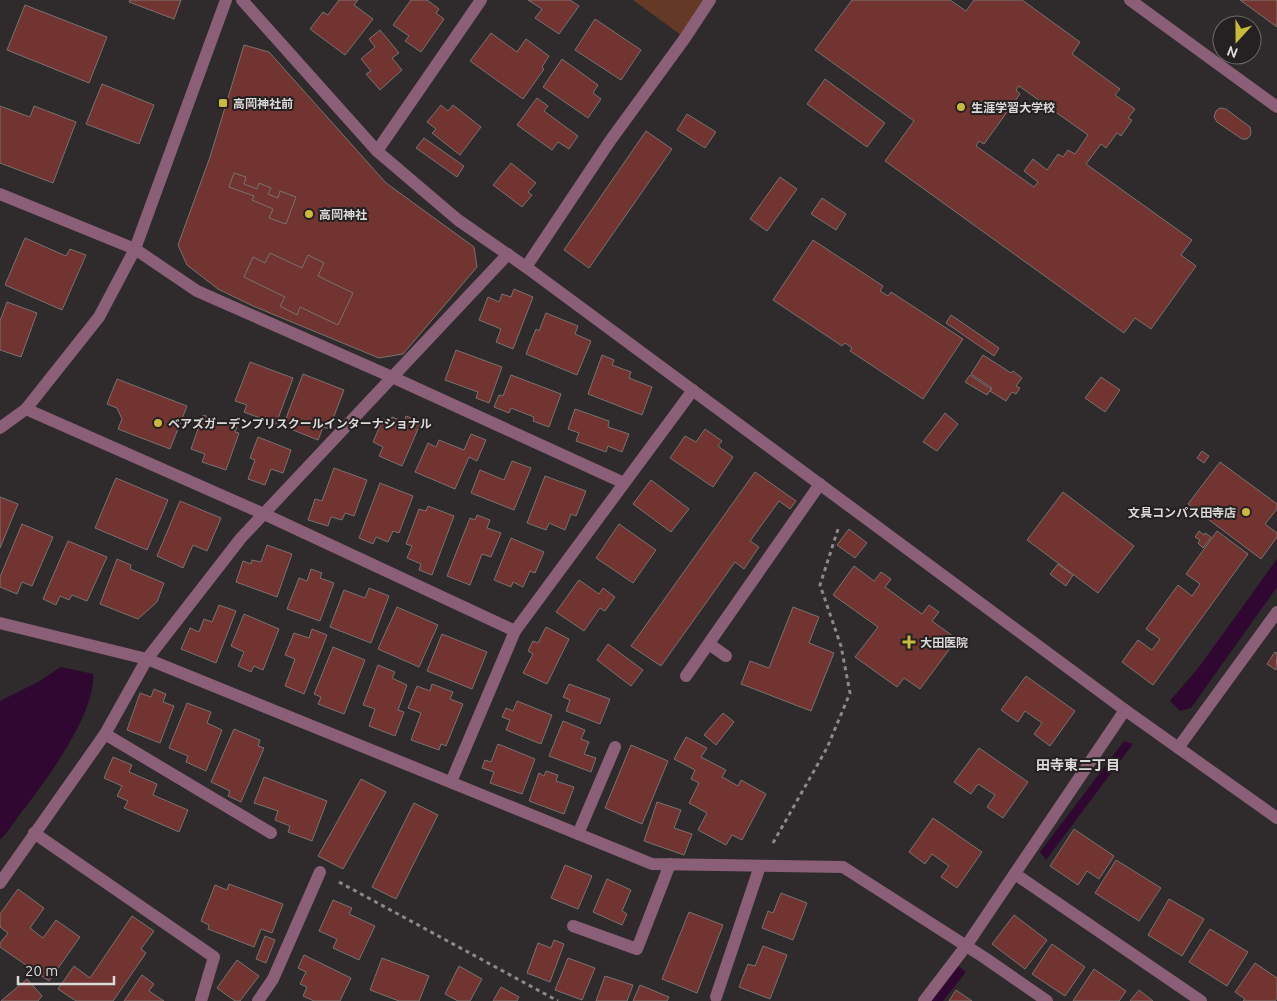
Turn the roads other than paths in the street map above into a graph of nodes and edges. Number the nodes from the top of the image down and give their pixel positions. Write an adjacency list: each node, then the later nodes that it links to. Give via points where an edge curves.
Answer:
1 (226, 0): 9 (street)
2 (242, 0): 7 (street)
3 (481, 0): 7 (street)
4 (710, 0): 11 (street)
5 (1130, 0): 6 (street)
6 (1277, 107)
7 (377, 151): 10 (street, via 458,220)
8 (0, 194): 9 (street)
9 (135, 248): 12 (street, via 197,291); 14 (street, via 99,317)
10 (508, 254): 11 (street); 12 (street)
11 (526, 267): 13 (street)
12 (392, 377): 16 (street); 18 (street)
13 (693, 390): 16 (street); 17 (street)
14 (26, 409): 15 (street); 18 (street)
15 (0, 428)
16 (624, 483): 21 (street)
17 (820, 484): 22 (street); 26 (street)
18 (264, 514): 21 (street); 24 (street, via 241,538)
19 (1277, 612): 29 (street)
20 (0, 623): 24 (street)
21 (515, 631): 30 (street)
22 (709, 644): 23 (street); 25 (street)
23 (726, 656)
24 (147, 659): 27 (street); 30 (street)
25 (686, 676)
26 (1125, 710): 29 (street); 38 (street)
27 (105, 734): 32 (street); 33 (street)
28 (615, 747): 34 (street)
29 (1178, 748): 31 (street)
30 (451, 782): 34 (street)
31 (1277, 818)
32 (34, 833): 39 (street); 43 (street, via 214,957)
33 (272, 833)
34 (578, 834): 35 (street, via 652,864)
35 (670, 864): 36 (street); 40 (street, via 637,948)
36 (760, 866): 41 (street, via 843,867); 42 (street)
37 (320, 872): 44 (street, via 273,979)
38 (1015, 874): 41 (street); 47 (street)
39 (0, 883)
40 (573, 926)
41 (966, 946): 45 (street); 46 (street)
42 (716, 997)
43 (201, 1001)
44 (258, 1001)
45 (924, 1001)
46 (1047, 1001)
47 (1201, 1001)

